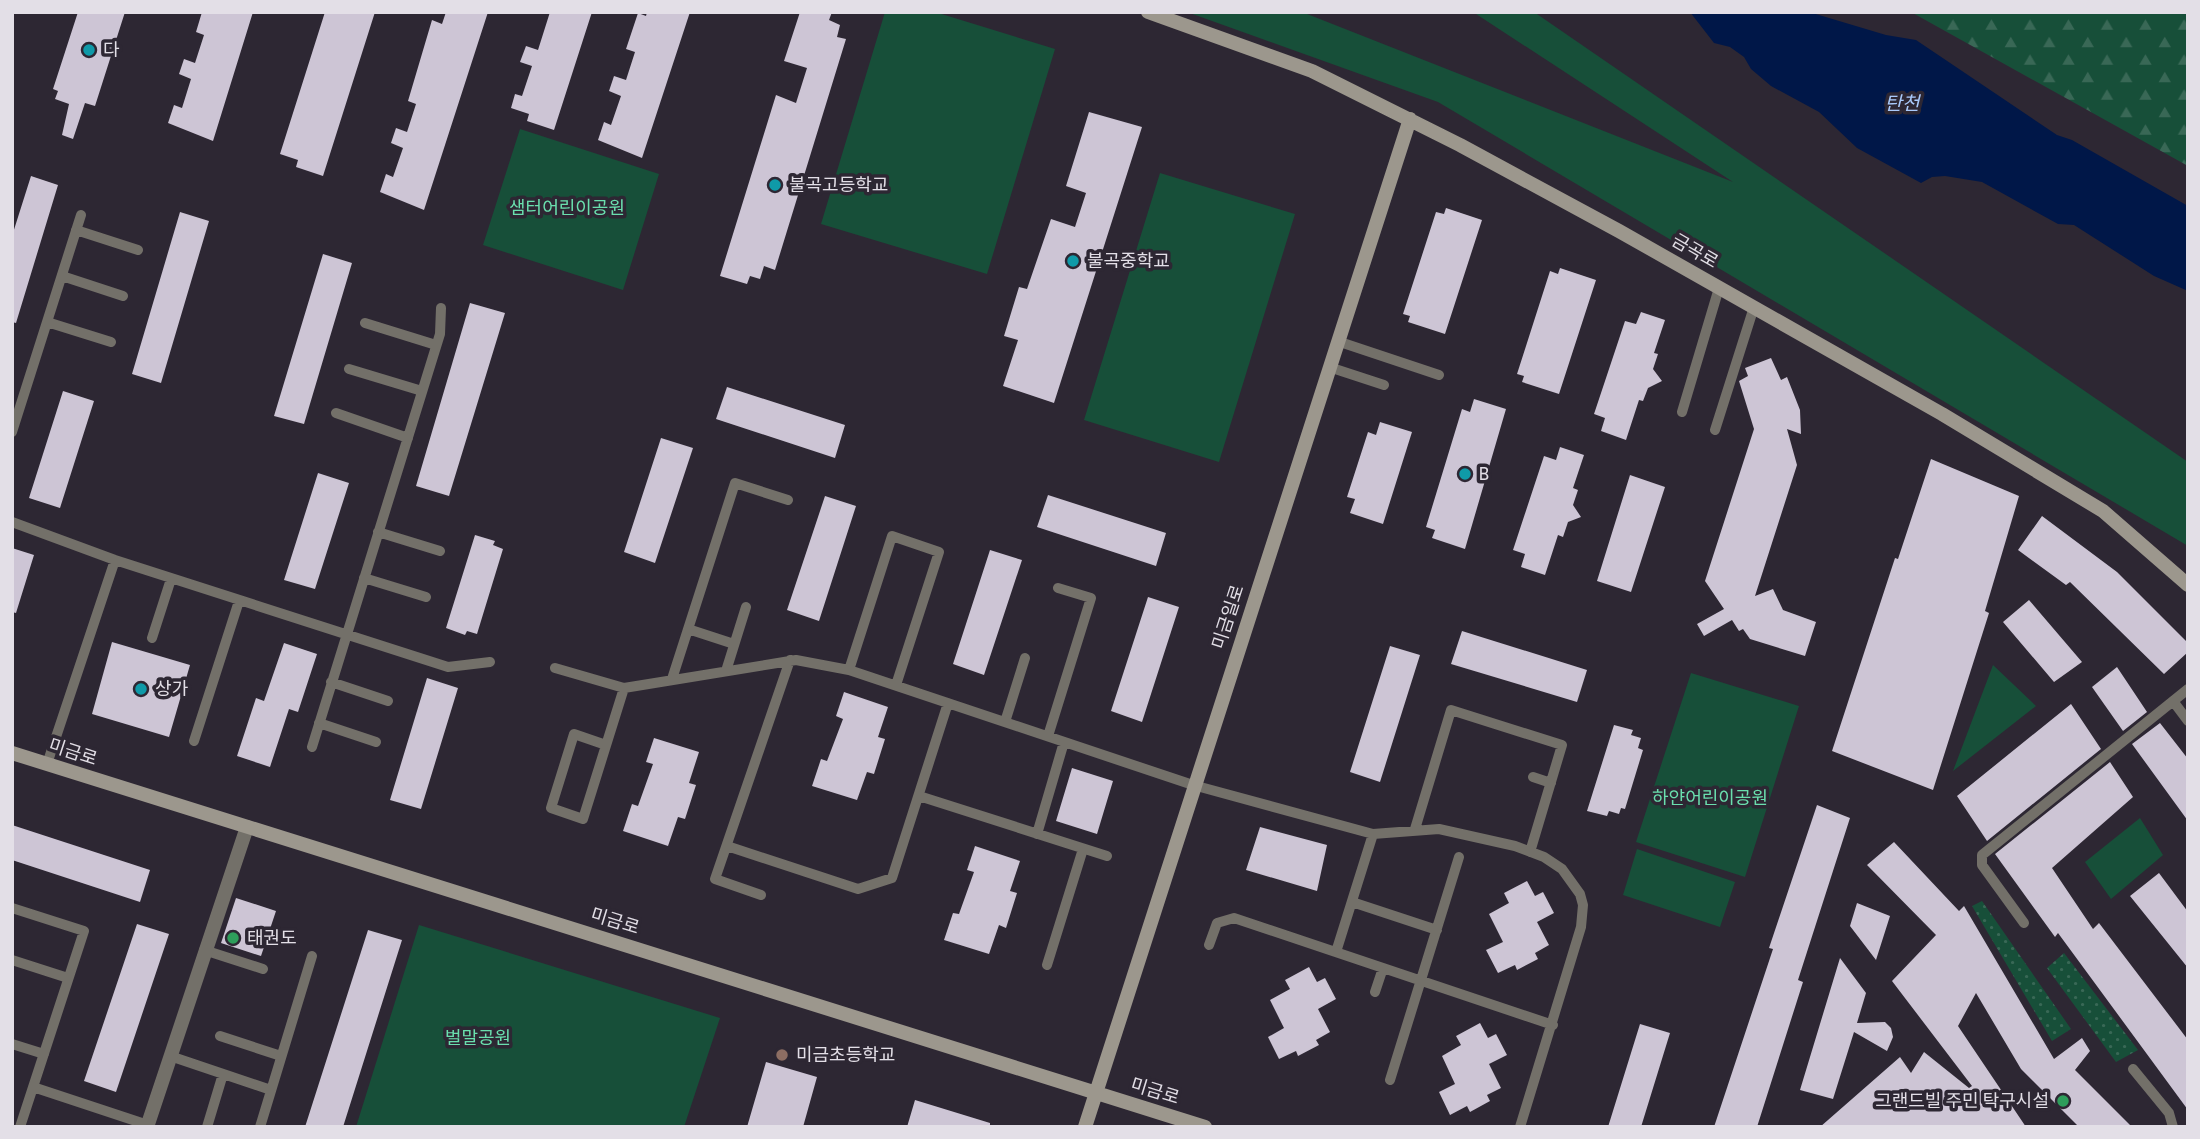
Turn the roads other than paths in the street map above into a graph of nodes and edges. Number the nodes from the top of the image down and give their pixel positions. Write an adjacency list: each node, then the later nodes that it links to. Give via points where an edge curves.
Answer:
1 (1148, 12): 2 (main road, 금곡로, via 1312,72)
2 (1409, 119): 7 (main road, 금곡로); 13 (main road, 미금일로)
3 (81, 215): 4 (lane)
4 (76, 230): 5 (lane); 6 (lane)
5 (138, 250)
6 (62, 276): 8 (lane); 11 (lane)
7 (1719, 288): 9 (main road, 금곡로); 21 (lane)
8 (123, 296)
9 (1754, 307): 23 (lane); 33 (main road, 금곡로, via 2103,511)
10 (441, 309): 15 (lane)
11 (47, 322): 14 (lane); 24 (lane)
12 (365, 323): 15 (lane)
13 (1337, 341): 16 (main road, 미금일로); 18 (lane)
14 (111, 342)
15 (436, 345): 20 (lane)
16 (1329, 367): 19 (lane); 69 (main road, 미금일로)
17 (349, 369): 20 (lane)
18 (1439, 375)
19 (1384, 385)
20 (422, 391): 25 (lane)
21 (1682, 412)
22 (336, 414): 25 (lane)
23 (1715, 430)
24 (12, 432)
25 (408, 438): 28 (lane)
26 (788, 500): 38 (lane, via 735,483)
27 (12, 522): 30 (lane)
28 (378, 532): 29 (lane); 31 (lane)
29 (440, 551)
30 (115, 560): 32 (lane); 66 (lane)
31 (364, 578): 35 (lane); 39 (lane)
32 (171, 579): 36 (lane); 40 (lane)
33 (2188, 586)
34 (1058, 587): 59 (lane, via 1091,598)
35 (426, 597)
36 (239, 601): 39 (lane); 60 (lane)
37 (746, 607): 41 (lane)
38 (688, 629): 41 (lane); 48 (lane)
39 (346, 635): 44 (lane, via 447,667); 49 (lane)
40 (152, 638)
41 (734, 644): 47 (lane)
42 (1025, 658): 57 (lane)
43 (790, 660): 46 (lane); 47 (lane); 75 (lane)
44 (490, 662)
45 (555, 668): 51 (lane)
46 (849, 670): 50 (lane); 50 (lane, via 892,536 939,552)
47 (726, 671): 48 (lane)
48 (672, 679): 51 (lane)
49 (331, 682): 53 (lane); 58 (lane)
50 (896, 685): 55 (lane)
51 (624, 688): 63 (lane)
52 (2188, 689): 54 (lane)
53 (388, 701)
54 (2173, 701): 56 (lane); 83 (lane, via 1982,855 1982,865)
55 (948, 703): 57 (lane); 70 (lane)
56 (2188, 721)
57 (1005, 722): 59 (lane)
58 (319, 723): 62 (lane); 64 (lane)
59 (1048, 736): 61 (lane)
60 (194, 741)
61 (1064, 741): 69 (lane); 73 (lane)
62 (376, 742)
63 (606, 745): 63 (lane, via 583,819 551,808 574,734)
64 (312, 747)
65 (12, 753): 66 (main road, 미금로)
66 (47, 764): 71 (main road, 미금로)
67 (1533, 777): 68 (lane)
68 (1551, 783): 72 (lane, via 1562,745 1451,710); 77 (lane)
69 (1193, 785): 74 (lane); 111 (main road, 미금일로)
70 (919, 796): 73 (lane); 75 (lane, via 892,878 858,889)
71 (247, 827): 86 (street); 111 (main road, 미금로)
72 (1415, 829): 74 (lane); 77 (lane, via 1477,835)
73 (1037, 834): 76 (lane)
74 (1373, 834): 81 (lane)
75 (727, 846): 80 (lane, via 715,879)
76 (1083, 849): 78 (lane); 90 (lane)
77 (1530, 852): 100 (lane, via 1562,869 1583,905 1576,952)
78 (1107, 856)
79 (1460, 857): 84 (lane)
80 (761, 895)
81 (1352, 902): 84 (lane); 87 (lane)
82 (12, 908): 93 (lane, via 84,931)
83 (2024, 923)
84 (1437, 930): 94 (lane)
85 (1209, 945): 87 (lane, via 1217,923 1234,918)
86 (204, 950): 92 (lane); 104 (street)
87 (1336, 952): 91 (lane)
88 (312, 956): 99 (lane)
89 (12, 960): 93 (lane)
90 (1047, 965)
91 (1383, 968): 94 (lane); 95 (lane)
92 (263, 969)
93 (68, 978): 98 (lane)
94 (1421, 980): 100 (lane); 108 (lane)
95 (1375, 992)
96 (45, 1012): 98 (lane)
97 (281, 1014): 99 (lane)
98 (56, 1015): 103 (lane)
99 (293, 1018): 105 (lane)
100 (1553, 1025): 118 (lane)
101 (219, 1036): 105 (lane)
102 (12, 1044): 103 (lane)
103 (44, 1054): 109 (lane)
104 (170, 1056): 107 (lane); 112 (street)
105 (281, 1056): 110 (lane)
106 (2133, 1069): 119 (lane, via 2169,1113)
107 (223, 1074): 110 (lane); 114 (lane)
108 (1390, 1080)
109 (33, 1087): 112 (lane); 113 (lane)
110 (271, 1090): 115 (lane)
111 (1095, 1093): 116 (main road, 미금일로); 117 (main road, 미금로)
112 (147, 1126)
113 (20, 1127)
114 (207, 1127)
115 (260, 1127)
116 (1086, 1127)
117 (1205, 1127)
118 (1520, 1127)
119 (2174, 1127)

